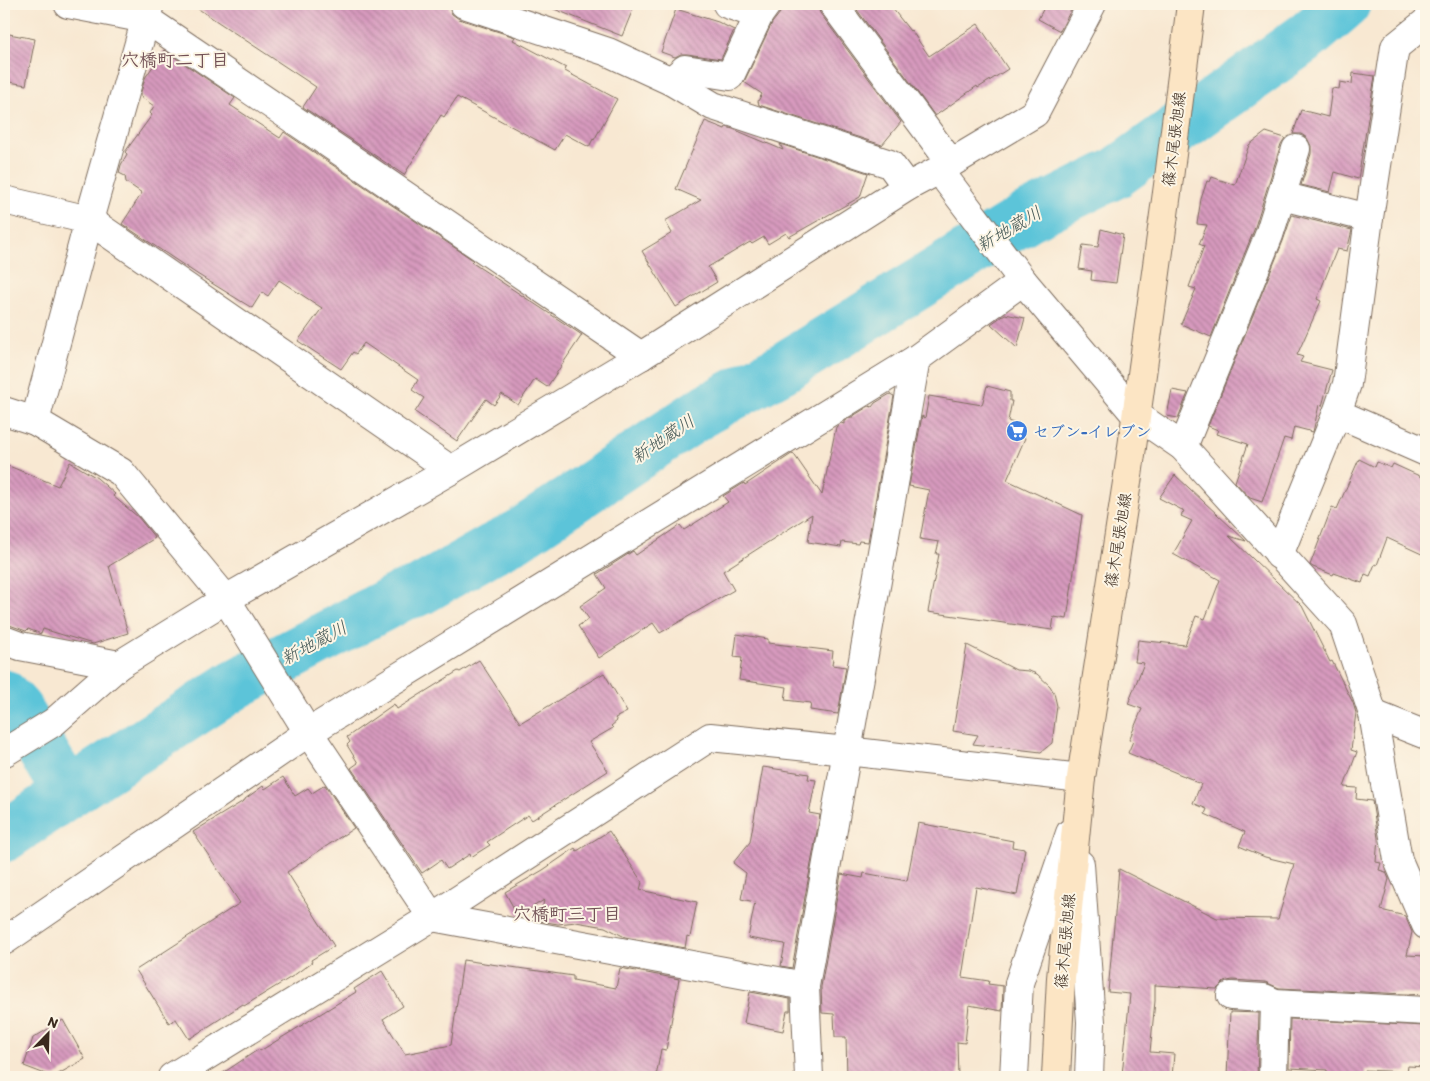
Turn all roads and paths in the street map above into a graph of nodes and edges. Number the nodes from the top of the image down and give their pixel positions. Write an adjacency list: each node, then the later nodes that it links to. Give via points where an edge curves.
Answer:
1 (68, 4): 7 (street)
2 (464, 4): 10 (street, via 608,52)
3 (727, 4): 6 (street)
4 (833, 4): 12 (street)
5 (1092, 4): 12 (street, via 1035,113)
6 (763, 9): 10 (street, via 730,76 684,69)
7 (148, 11): 17 (street); 19 (street)
8 (1189, 14): 23 (main road, 篠木尾張旭線)
9 (1426, 22): 16 (street, via 1395,47)
10 (671, 82): 13 (street, via 713,106 890,164)
11 (1296, 149): 14 (street)
12 (947, 172): 13 (street); 18 (street)
13 (907, 187): 19 (street)
14 (1282, 196): 16 (street); 25 (street)
15 (4, 200): 17 (street)
16 (1369, 218): 22 (street, via 1346,384)
17 (89, 220): 24 (street); 27 (street)
18 (1017, 274): 20 (street); 23 (street)
19 (642, 356): 27 (street)
20 (916, 359): 33 (street); 35 (street)
21 (4, 412): 24 (street)
22 (1336, 413): 26 (street); 28 (street)
23 (1135, 414): 25 (street); 37 (main road, 篠木尾張旭線)
24 (35, 421): 29 (street, via 121,472)
25 (1184, 448): 28 (street)
26 (1426, 452)
27 (451, 470): 29 (street)
28 (1279, 555): 32 (street, via 1343,624)
29 (230, 606): 31 (street); 33 (street)
30 (4, 640): 31 (street)
31 (119, 665): 36 (street, via 54,722)
32 (1373, 714): 34 (street); 40 (street, via 1398,860)
33 (304, 725): 39 (street); 41 (street)
34 (1426, 735)
35 (847, 751): 37 (street); 39 (street, via 710,737); 42 (street)
36 (5, 752)
37 (1081, 778): 38 (main road, 篠木尾張旭線)
38 (1077, 815): 48 (street, via 1019,983); 49 (main road, 篠木尾張旭線, via 1061,978); 50 (street, via 1091,1022)
39 (432, 916): 42 (street); 46 (street)
40 (1426, 925)
41 (4, 941)
42 (805, 986): 47 (street)
43 (1231, 996): 44 (street, via 1264,998)
44 (1275, 1003): 45 (street); 51 (street)
45 (1426, 1011)
46 (172, 1077)
47 (809, 1077)
48 (1014, 1077)
49 (1056, 1077)
50 (1089, 1077)
51 (1273, 1077)

